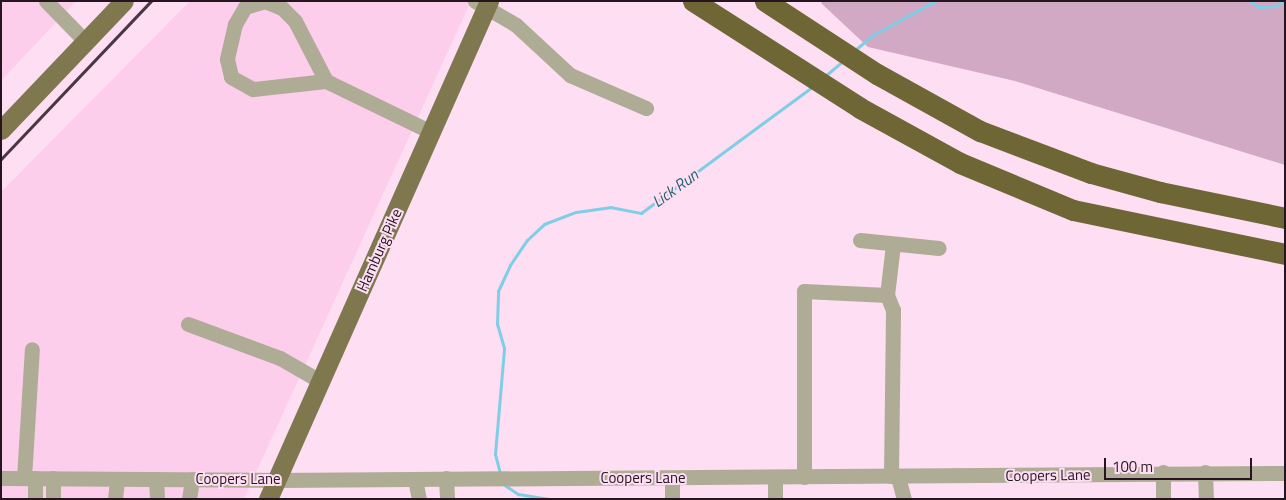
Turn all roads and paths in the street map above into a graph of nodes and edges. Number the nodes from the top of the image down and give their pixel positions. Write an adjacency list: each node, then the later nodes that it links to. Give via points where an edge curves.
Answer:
1 (46, 1): 6 (street)
2 (124, 1): 6 (main road)
3 (693, 1): 15 (highway, via 860,108 960,163 1073,210)
4 (765, 1): 11 (highway, via 877,74 980,132 1039,155 1160,192)
5 (484, 3): 8 (street, via 538,43 570,75); 10 (main road, Hamburg Pike)
6 (86, 42): 9 (main road)
7 (326, 81): 7 (street, via 254,90 231,77 226,59 235,24 245,7 266,1 282,8 296,21); 10 (street)
8 (646, 108)
9 (1, 130)
10 (431, 132): 19 (main road, Hamburg Pike)
11 (1285, 218)
12 (860, 240): 13 (street)
13 (893, 245): 14 (street); 16 (street)
14 (939, 248)
15 (1285, 254)
16 (887, 295): 23 (street, via 892,310); 24 (street, via 804,291)
17 (188, 324): 19 (street, via 280,358)
18 (32, 349): 26 (street)
19 (320, 381): 35 (main road, Hamburg Pike)
20 (1163, 472): 21 (street, Coopers Lane); 23 (street, Coopers Lane); 47 (street)
21 (1205, 472): 22 (street, Coopers Lane); 48 (street)
22 (1285, 473)
23 (894, 476): 24 (street, Coopers Lane); 46 (street)
24 (804, 477): 31 (street, Coopers Lane)
25 (1, 478): 26 (street, Coopers Lane)
26 (30, 478): 27 (street, Coopers Lane); 36 (street)
27 (53, 478): 28 (street, Coopers Lane); 37 (street)
28 (117, 478): 32 (street, Coopers Lane); 38 (street)
29 (446, 478): 30 (street, Coopers Lane); 34 (street, Coopers Lane); 43 (street)
30 (672, 478): 31 (street, Coopers Lane); 44 (street)
31 (775, 478): 45 (street)
32 (156, 479): 33 (street, Coopers Lane); 39 (street)
33 (192, 479): 35 (street, Coopers Lane); 40 (street)
34 (415, 479): 35 (street, Coopers Lane); 42 (street)
35 (276, 480): 41 (main road, Hamburg Pike)
36 (35, 499)
37 (53, 499)
38 (115, 499)
39 (157, 499)
40 (189, 499)
41 (268, 499)
42 (419, 499)
43 (447, 499)
44 (672, 499)
45 (775, 499)
46 (904, 499)
47 (1163, 499)
48 (1206, 499)

